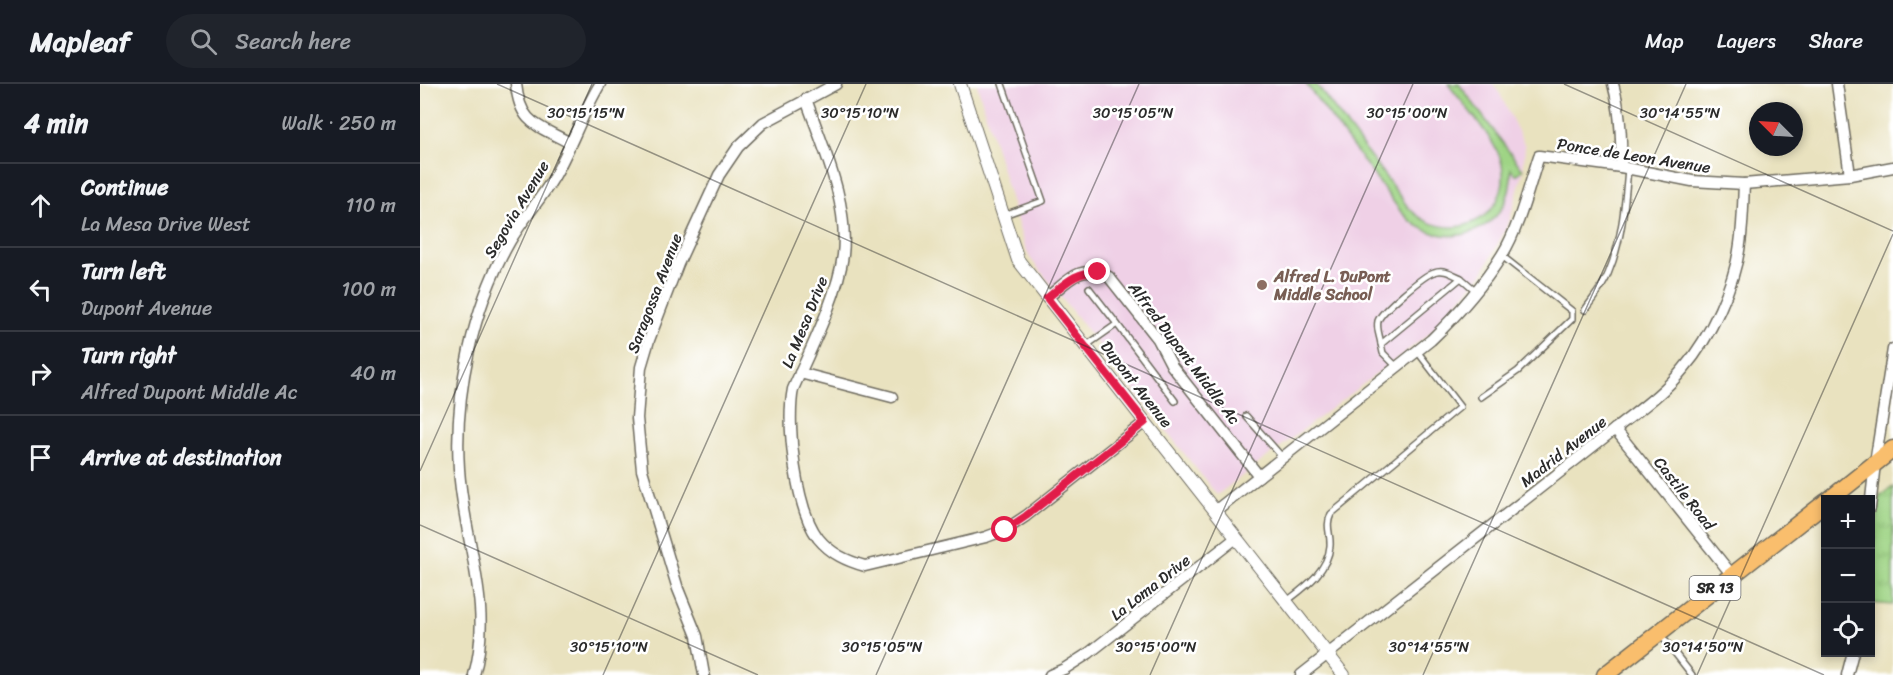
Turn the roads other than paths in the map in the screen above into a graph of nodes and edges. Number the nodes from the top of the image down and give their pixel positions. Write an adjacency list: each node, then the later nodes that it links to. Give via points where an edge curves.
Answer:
1 (516, 84): 9 (street, via 523,113)
2 (600, 84): 9 (street, Segovia Avenue)
3 (836, 84): 8 (street, Saragossa Avenue)
4 (960, 84): 14 (street, Dupont Avenue)
5 (1002, 84): 14 (lane, via 1043,201)
6 (1613, 84): 11 (street, via 1619,103)
7 (1837, 84): 12 (street)
8 (806, 99): 27 (street, La Mesa Drive, via 840,204 843,254 834,292); 49 (street, Saragossa Avenue, via 763,123 738,147 719,175 678,264 641,367 637,418 642,470 678,589 697,636)
9 (570, 143): 48 (street, Segovia Avenue, via 553,178 508,244 478,316 465,375 459,468 481,609 481,641)
10 (1893, 167): 12 (street, Ponce de Leon Avenue)
11 (1624, 168): 13 (street, Ponce de Leon Avenue, via 1692,181); 15 (street, Ponce de Leon Avenue, via 1539,156); 20 (lane, via 1621,230 1614,257 1604,282)
12 (1850, 175): 13 (street, Ponce de Leon Avenue)
13 (1744, 184): 33 (street, Madrid Avenue, via 1740,244 1719,310 1685,368)
14 (1002, 216): 19 (street, Dupont Avenue, via 1018,260)
15 (1501, 256): 18 (street, Ponce de Leon Avenue); 29 (lane, via 1572,311 1572,319 1518,371)
16 (1461, 278): 18 (lane); 22 (lane); 22 (lane, via 1445,270 1433,272 1384,311 1377,327)
17 (1089, 288): 21 (lane)
18 (1475, 290): 25 (street, Ponce de Leon Avenue, via 1462,310)
19 (1047, 298): 23 (street, Dupont Avenue); 37 (street, Alfred Dupont Middle Ac, via 1085,271 1109,277 1158,339 1172,366)
20 (1585, 309)
21 (1117, 324): 23 (lane); 30 (lane)
22 (1382, 344): 26 (lane, via 1383,353)
23 (1085, 346): 32 (street, Dupont Avenue)
24 (1893, 349): 36 (street)
25 (1417, 351): 26 (street, Ponce de Leon Avenue); 44 (lane, via 1460,407 1331,514 1327,522 1328,557 1316,577)
26 (1397, 367): 35 (street, Ponce de Leon Avenue)
27 (800, 373): 28 (street); 32 (street, La Mesa Drive, via 790,405 793,456 804,508 819,538 832,551 846,561 865,566 1005,530)
28 (892, 397)
29 (1481, 397)
30 (1175, 401)
31 (1246, 416): 35 (lane)
32 (1145, 422): 41 (street, Dupont Avenue)
33 (1615, 429): 43 (street, Castile Road); 46 (street, Madrid Avenue)
34 (1893, 449): 36 (main road, SR 13)
35 (1283, 458): 37 (street, Ponce de Leon Avenue)
36 (1875, 463): 38 (main road, SR 13); 39 (street)
37 (1259, 476): 41 (street, Ponce de Leon Avenue)
38 (1835, 495)
39 (1871, 495)
40 (1821, 506): 43 (main road, SR 13)
41 (1215, 511): 42 (street, Dupont Avenue)
42 (1236, 538): 44 (street, Dupont Avenue); 50 (street, La Loma Drive, via 1089,653)
43 (1732, 575): 45 (main road, SR 13)
44 (1286, 602): 46 (street, Dupont Avenue)
45 (1659, 633): 53 (main road, SR 13); 54 (lane)
46 (1328, 654): 51 (street, Madrid Avenue); 52 (street, Dupont Avenue)
47 (1852, 657): 55 (street)
48 (474, 675)
49 (704, 675)
50 (1050, 675)
51 (1301, 675)
52 (1344, 675)
53 (1605, 675)
54 (1692, 675)
55 (1847, 675)

